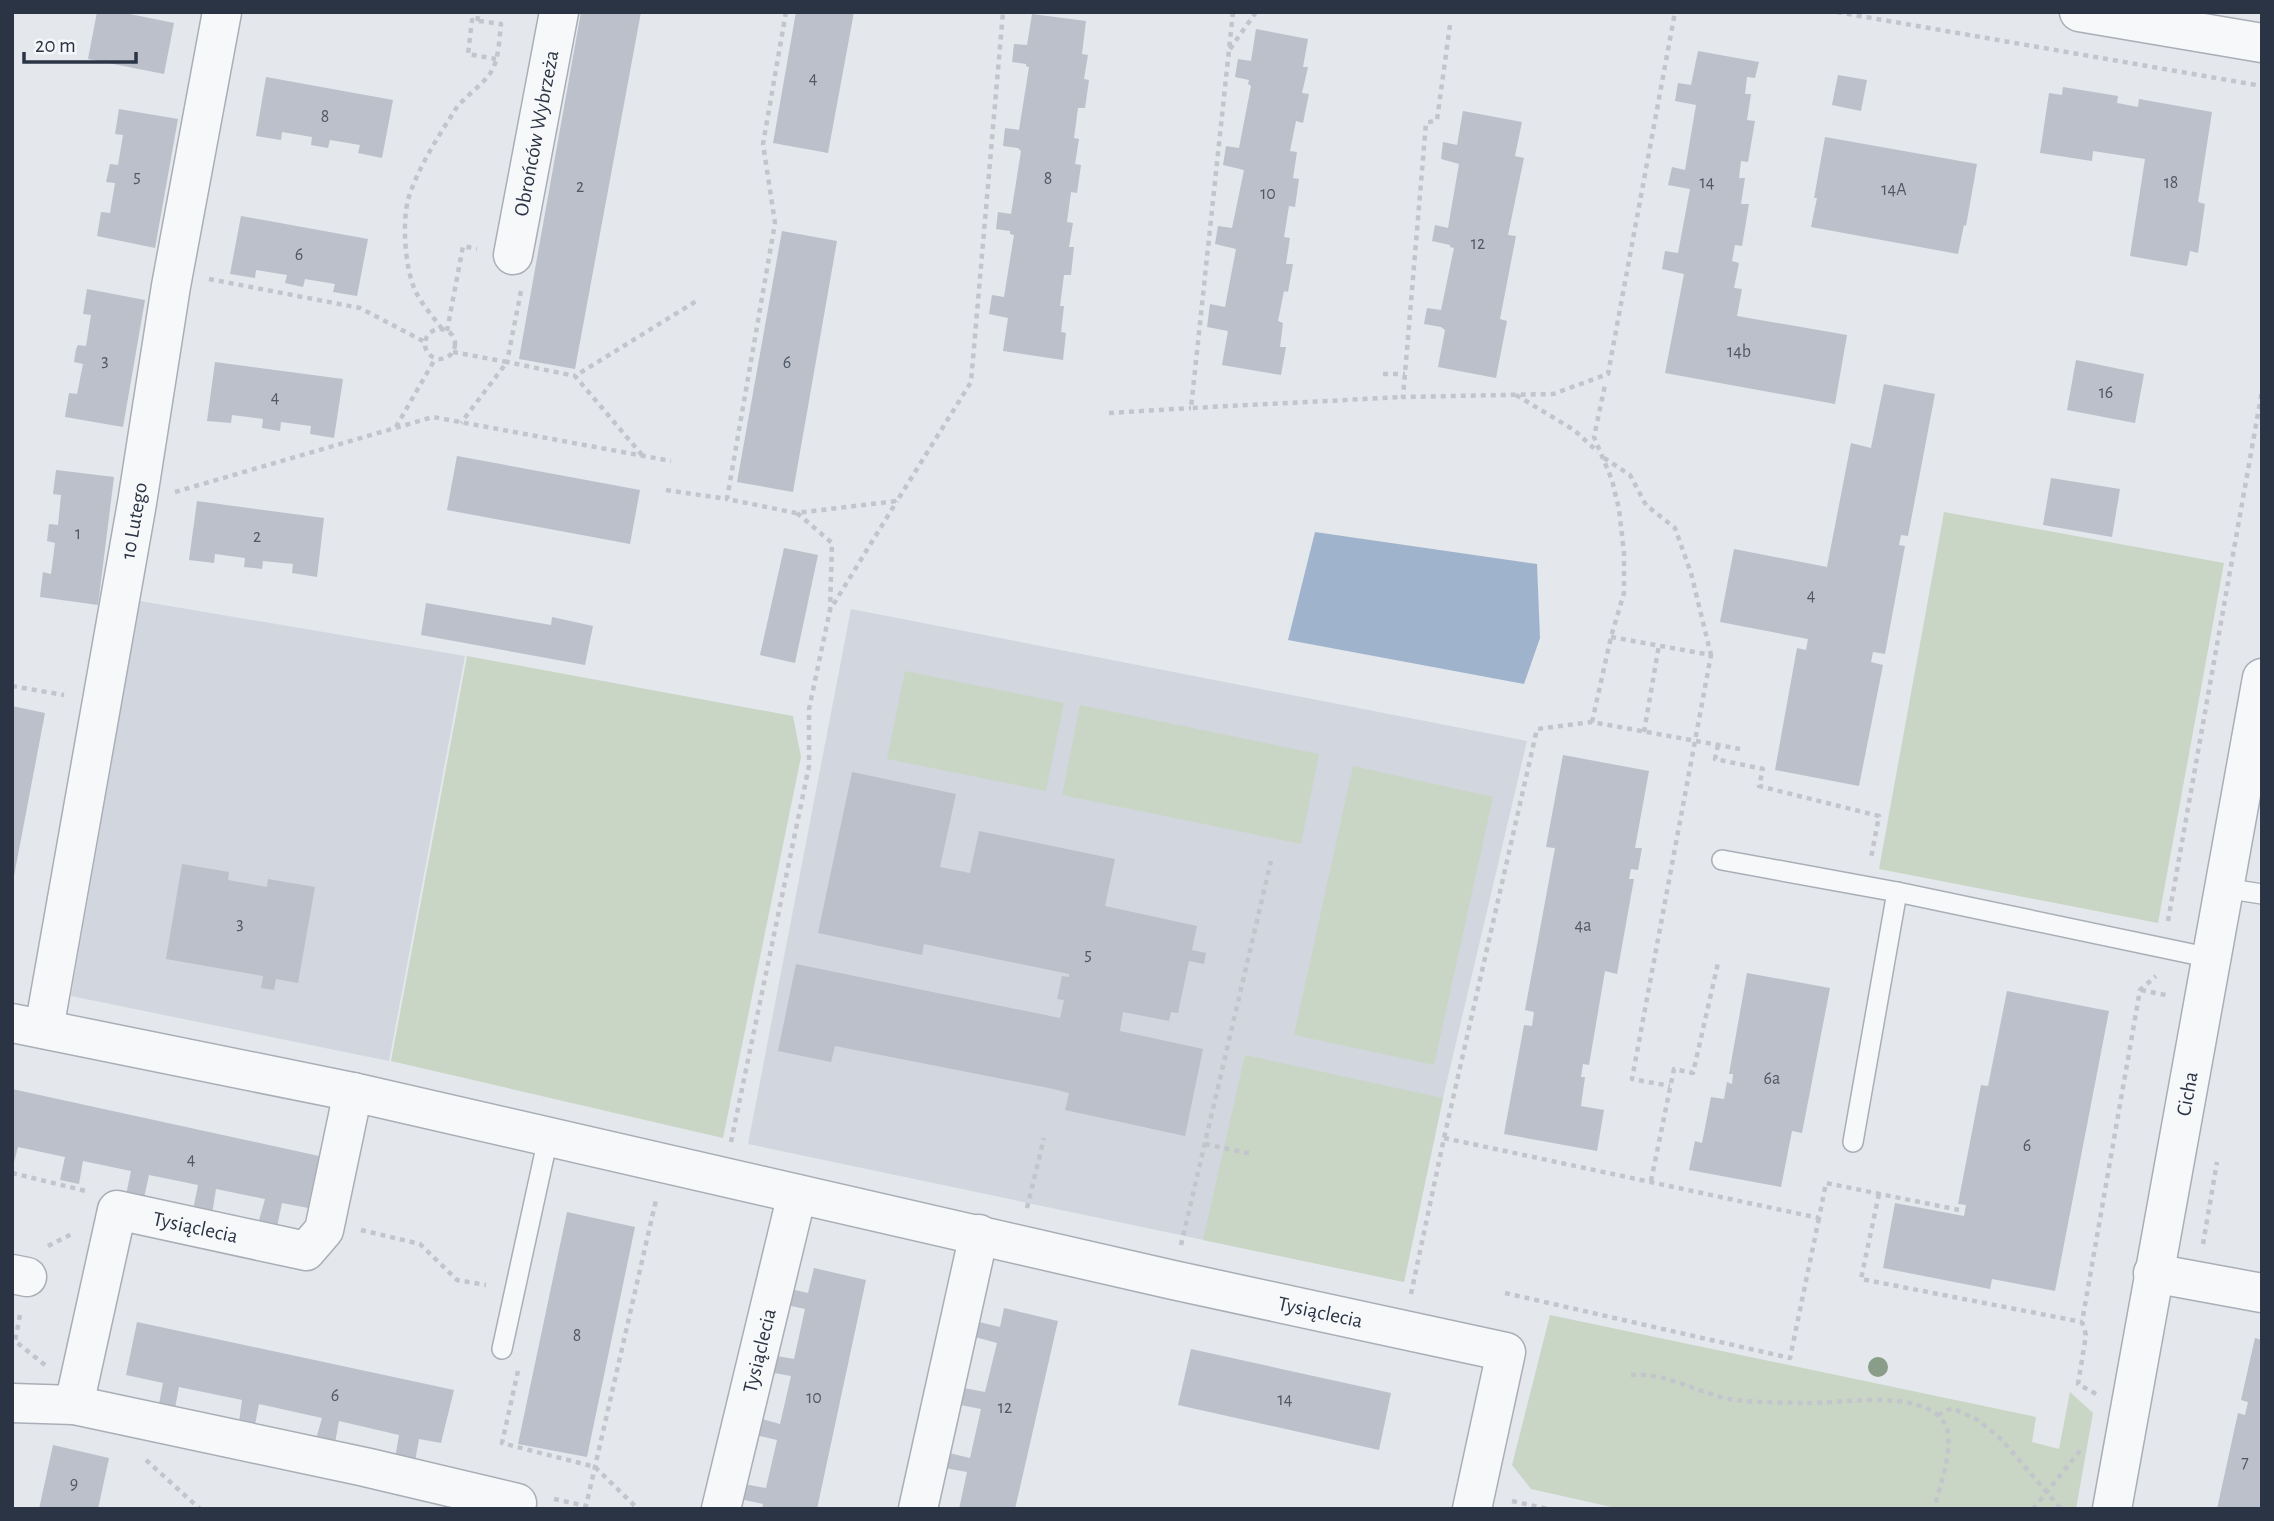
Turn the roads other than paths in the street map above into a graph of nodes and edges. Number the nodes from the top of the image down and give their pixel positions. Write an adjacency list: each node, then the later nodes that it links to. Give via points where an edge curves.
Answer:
1 (222, 12): 12 (street, 10 Lutego, via 171,286 137,503)
2 (559, 12): 5 (street, Obrońców Wybrzeża)
3 (2079, 12): 4 (street)
4 (2262, 43)
5 (513, 255)
6 (2262, 678): 8 (street, Cicha)
7 (1722, 860): 9 (lane)
8 (2224, 888): 10 (lane); 11 (street, Cicha)
9 (1896, 892): 11 (lane); 15 (lane)
10 (2262, 894)
11 (2211, 958): 18 (street, Cicha)
12 (28, 1026): 13 (street, Tysiąclecia)
13 (353, 1092): 14 (street, Tysiąclecia); 21 (street, Tysiąclecia, via 324,1230 306,1251 117,1210)
14 (548, 1138): 16 (street, Tysiąclecia); 20 (lane)
15 (1853, 1142)
16 (797, 1194): 17 (street, Tysiąclecia); 24 (street, Tysiąclecia)
17 (979, 1234): 25 (street); 26 (street, Tysiąclecia, via 1506,1352)
18 (2153, 1273): 19 (street); 27 (street, Cicha)
19 (2262, 1293)
20 (502, 1349)
21 (77, 1392): 22 (street); 23 (street, via 127,1417)
22 (14, 1410)
23 (517, 1503)
24 (721, 1509)
25 (918, 1509)
26 (1472, 1509)
27 (2112, 1509)

